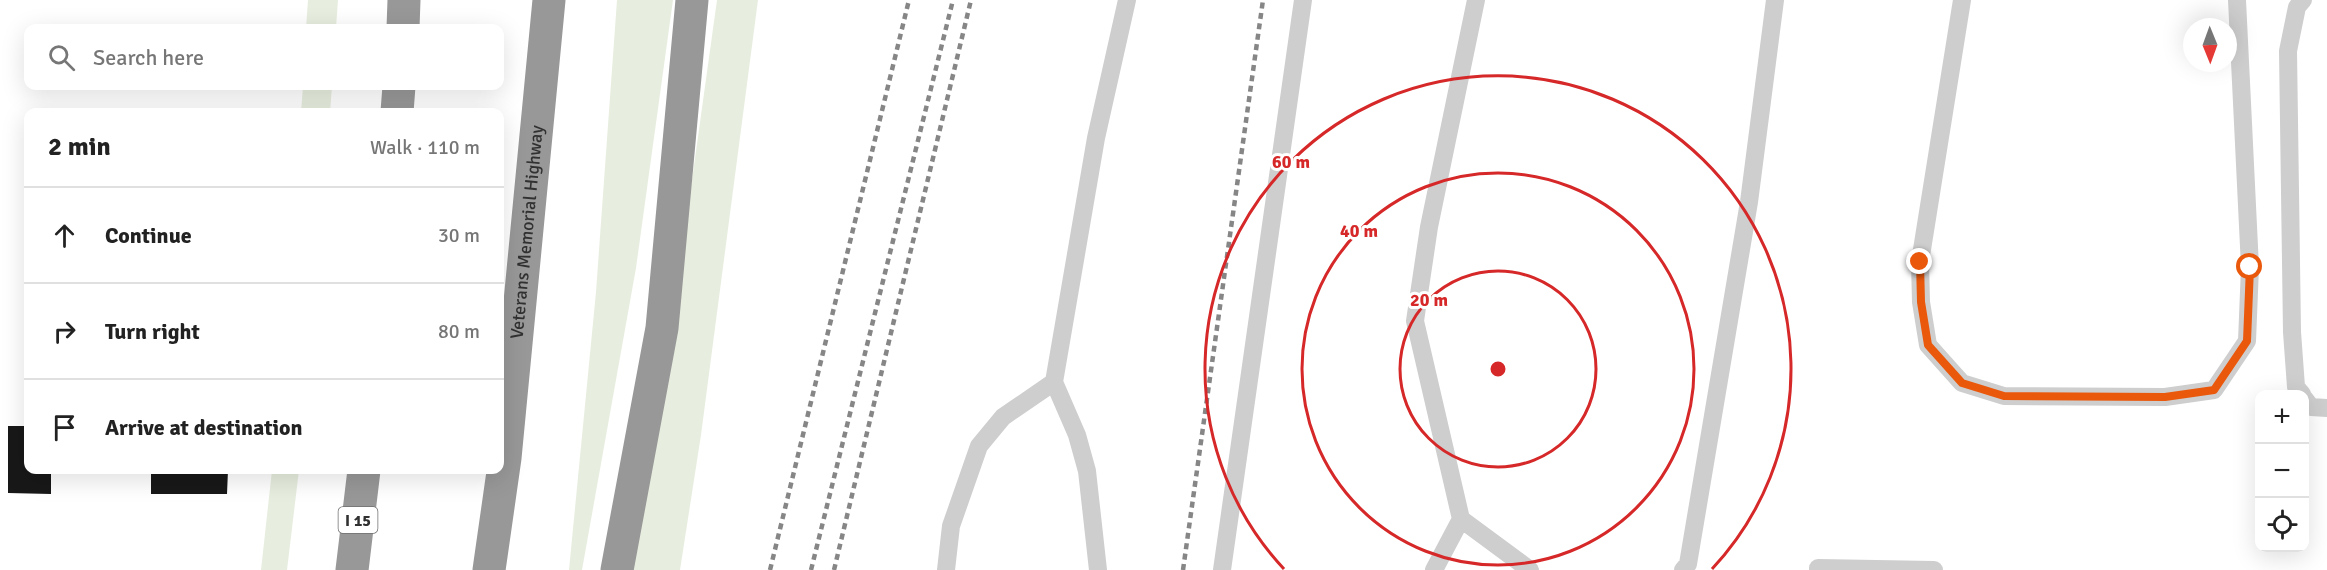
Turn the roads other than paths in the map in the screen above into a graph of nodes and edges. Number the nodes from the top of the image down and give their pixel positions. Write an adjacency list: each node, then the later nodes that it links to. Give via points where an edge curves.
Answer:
1 (404, 0): 11 (highway)
2 (549, 0): 18 (highway, Veterans Memorial Highway)
3 (692, 0): 24 (highway, via 662,328)
4 (1127, 0): 14 (lane, via 1096,138)
5 (1303, 0): 27 (lane)
6 (1476, 0): 21 (lane, via 1429,227 1415,321)
7 (1775, 0): 30 (lane, via 1749,202 1688,564)
8 (1962, 0): 9 (lane, via 1920,262 1928,345 1962,383 2004,396 2153,397 2214,390 2247,341 2250,267)
9 (2237, 0)
10 (2303, 0): 15 (lane, via 2297,7 2288,51 2292,332)
11 (402, 24)
12 (399, 90): 13 (highway)
13 (397, 108)
14 (1054, 382): 25 (lane, via 1003,417 979,446 951,526); 26 (lane, via 1077,435 1087,471)
15 (2298, 390)
16 (2309, 404): 17 (lane)
17 (2327, 408)
18 (504, 465)
19 (364, 474): 22 (highway, I 15)
20 (503, 474): 23 (highway, Veterans Memorial Highway)
21 (1461, 519): 28 (lane); 29 (lane)
22 (352, 570)
23 (489, 570)
24 (617, 570)
25 (946, 570)
26 (1098, 570)
27 (1222, 570)
28 (1434, 570)
29 (1530, 570)
30 (1683, 570)
31 (1818, 570): 32 (lane)
32 (1934, 570)

